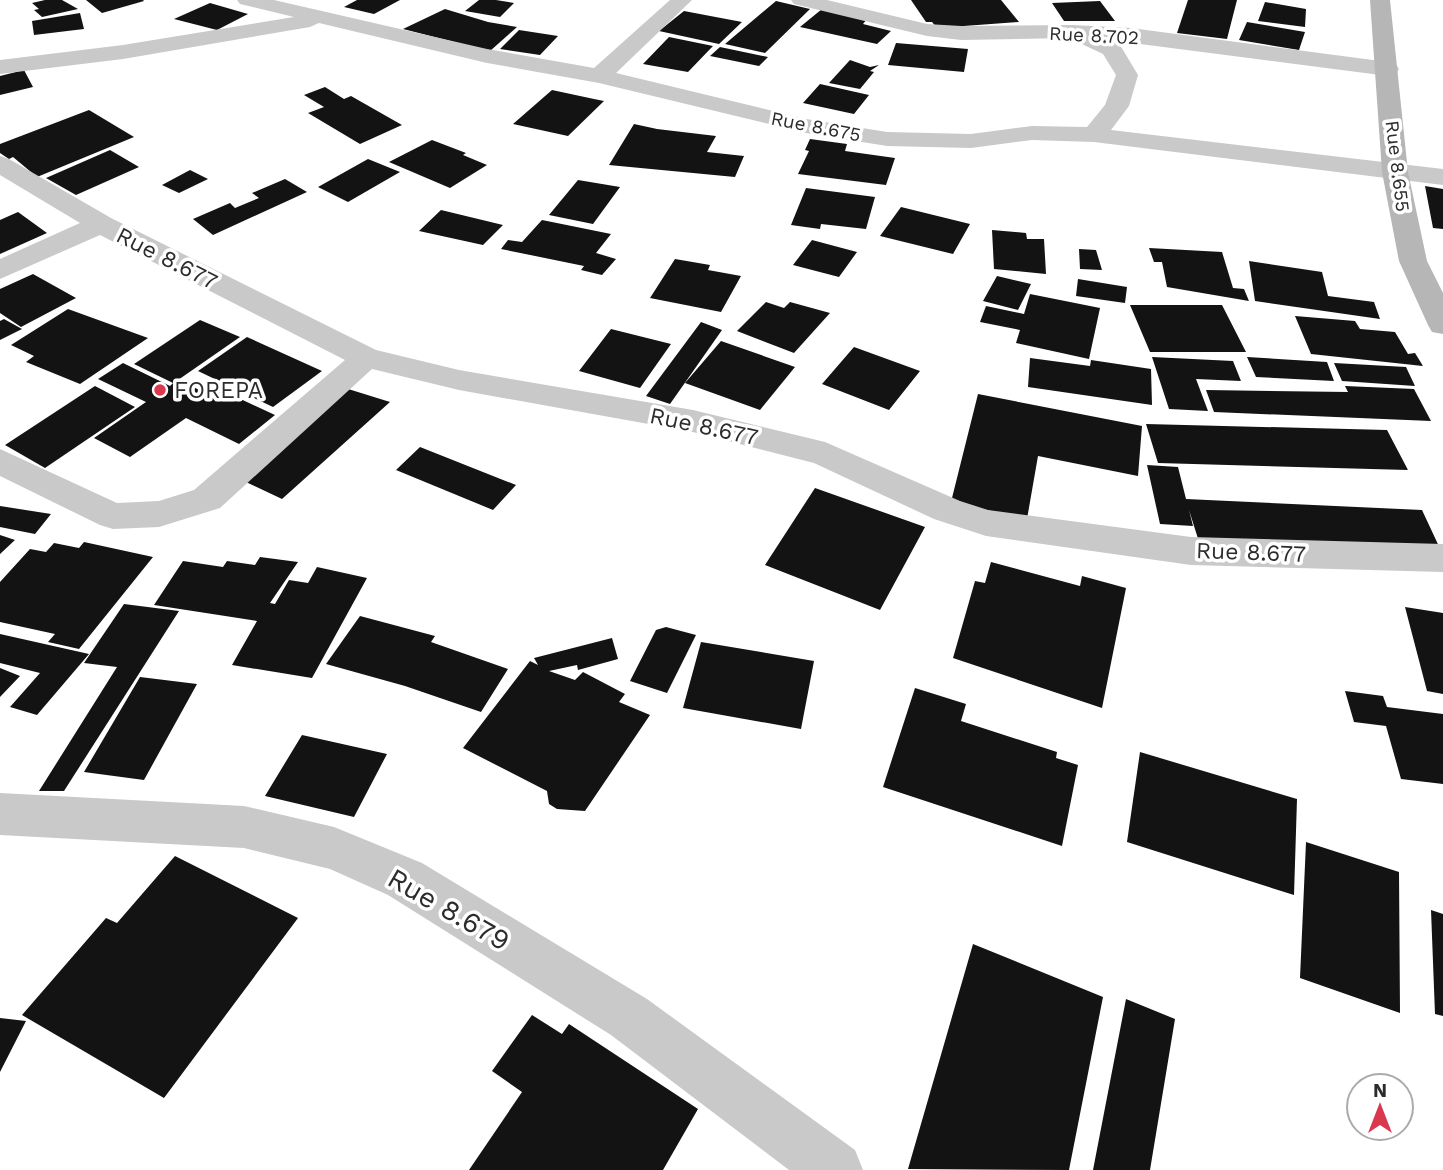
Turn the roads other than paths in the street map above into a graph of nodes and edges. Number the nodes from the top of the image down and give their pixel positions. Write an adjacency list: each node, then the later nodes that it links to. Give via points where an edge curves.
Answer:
1 (247, 0): 5 (street, Rue 8.675)
2 (682, 0): 9 (street)
3 (802, 0): 6 (street, Rue 8.702, via 926,30)
4 (1380, 0): 8 (street, Rue 8.655)
5 (330, 18): 7 (street, via 123,52); 9 (street, Rue 8.675, via 487,56)
6 (1073, 31): 8 (street, Rue 8.702); 10 (street, via 1112,50 1127,75 1117,106)
7 (0, 66)
8 (1388, 69): 12 (street, Rue 8.655)
9 (599, 76): 10 (street, Rue 8.675, via 806,126 887,139 971,141 1032,133)
10 (1094, 135): 12 (street, Rue 8.675)
11 (0, 164): 14 (street, Rue 8.677)
12 (1395, 173): 13 (street, Rue 8.675); 16 (street, Rue 8.655, via 1413,261)
13 (1443, 177)
14 (101, 224): 15 (street); 17 (street, Rue 8.677)
15 (0, 270)
16 (1443, 325)
17 (366, 358): 18 (street, via 206,499 159,514 113,516); 19 (street, Rue 8.677, via 459,380 693,421 825,454 986,523 1191,551)
18 (0, 461)
19 (1443, 558)
20 (0, 814): 21 (street, Rue 8.679, via 244,827 334,849 405,879 629,1017)
21 (835, 1170)

